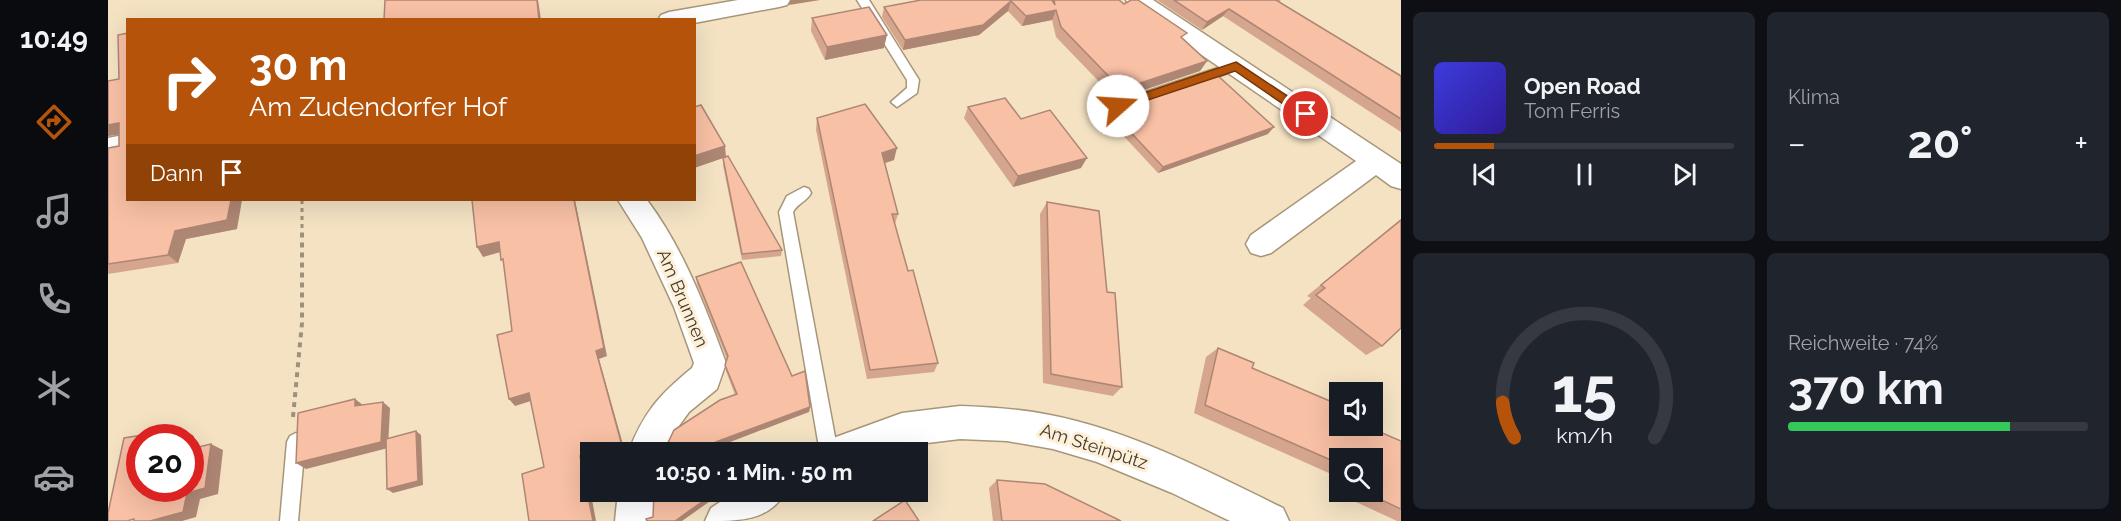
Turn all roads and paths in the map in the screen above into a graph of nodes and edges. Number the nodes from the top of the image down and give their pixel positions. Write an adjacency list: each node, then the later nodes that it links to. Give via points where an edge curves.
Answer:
1 (779, 0): 4 (street)
2 (863, 0): 6 (lane, via 913,80 913,90)
3 (1137, 0): 5 (street)
4 (680, 18)
5 (1236, 66): 7 (lane); 10 (street)
6 (897, 102)
7 (1099, 112)
8 (126, 144): 9 (street)
9 (108, 148)
10 (1376, 161): 11 (street); 15 (street)
11 (1401, 178)
12 (804, 193): 18 (lane, via 792,200 786,212)
13 (303, 201): 16 (path, via 302,323 292,422)
14 (633, 201): 17 (street, Am Brunnen, via 654,231 690,307 710,363 705,378 677,401)
15 (1261, 244)
16 (296, 442): 22 (lane)
17 (650, 442)
18 (827, 442)
19 (869, 442): 25 (street, Am Steinpütz, via 909,428 968,422 1029,426 1081,438 1162,469)
20 (635, 502): 23 (street)
21 (752, 502): 24 (street)
22 (289, 521)
23 (634, 521)
24 (724, 521)
25 (1270, 521)

